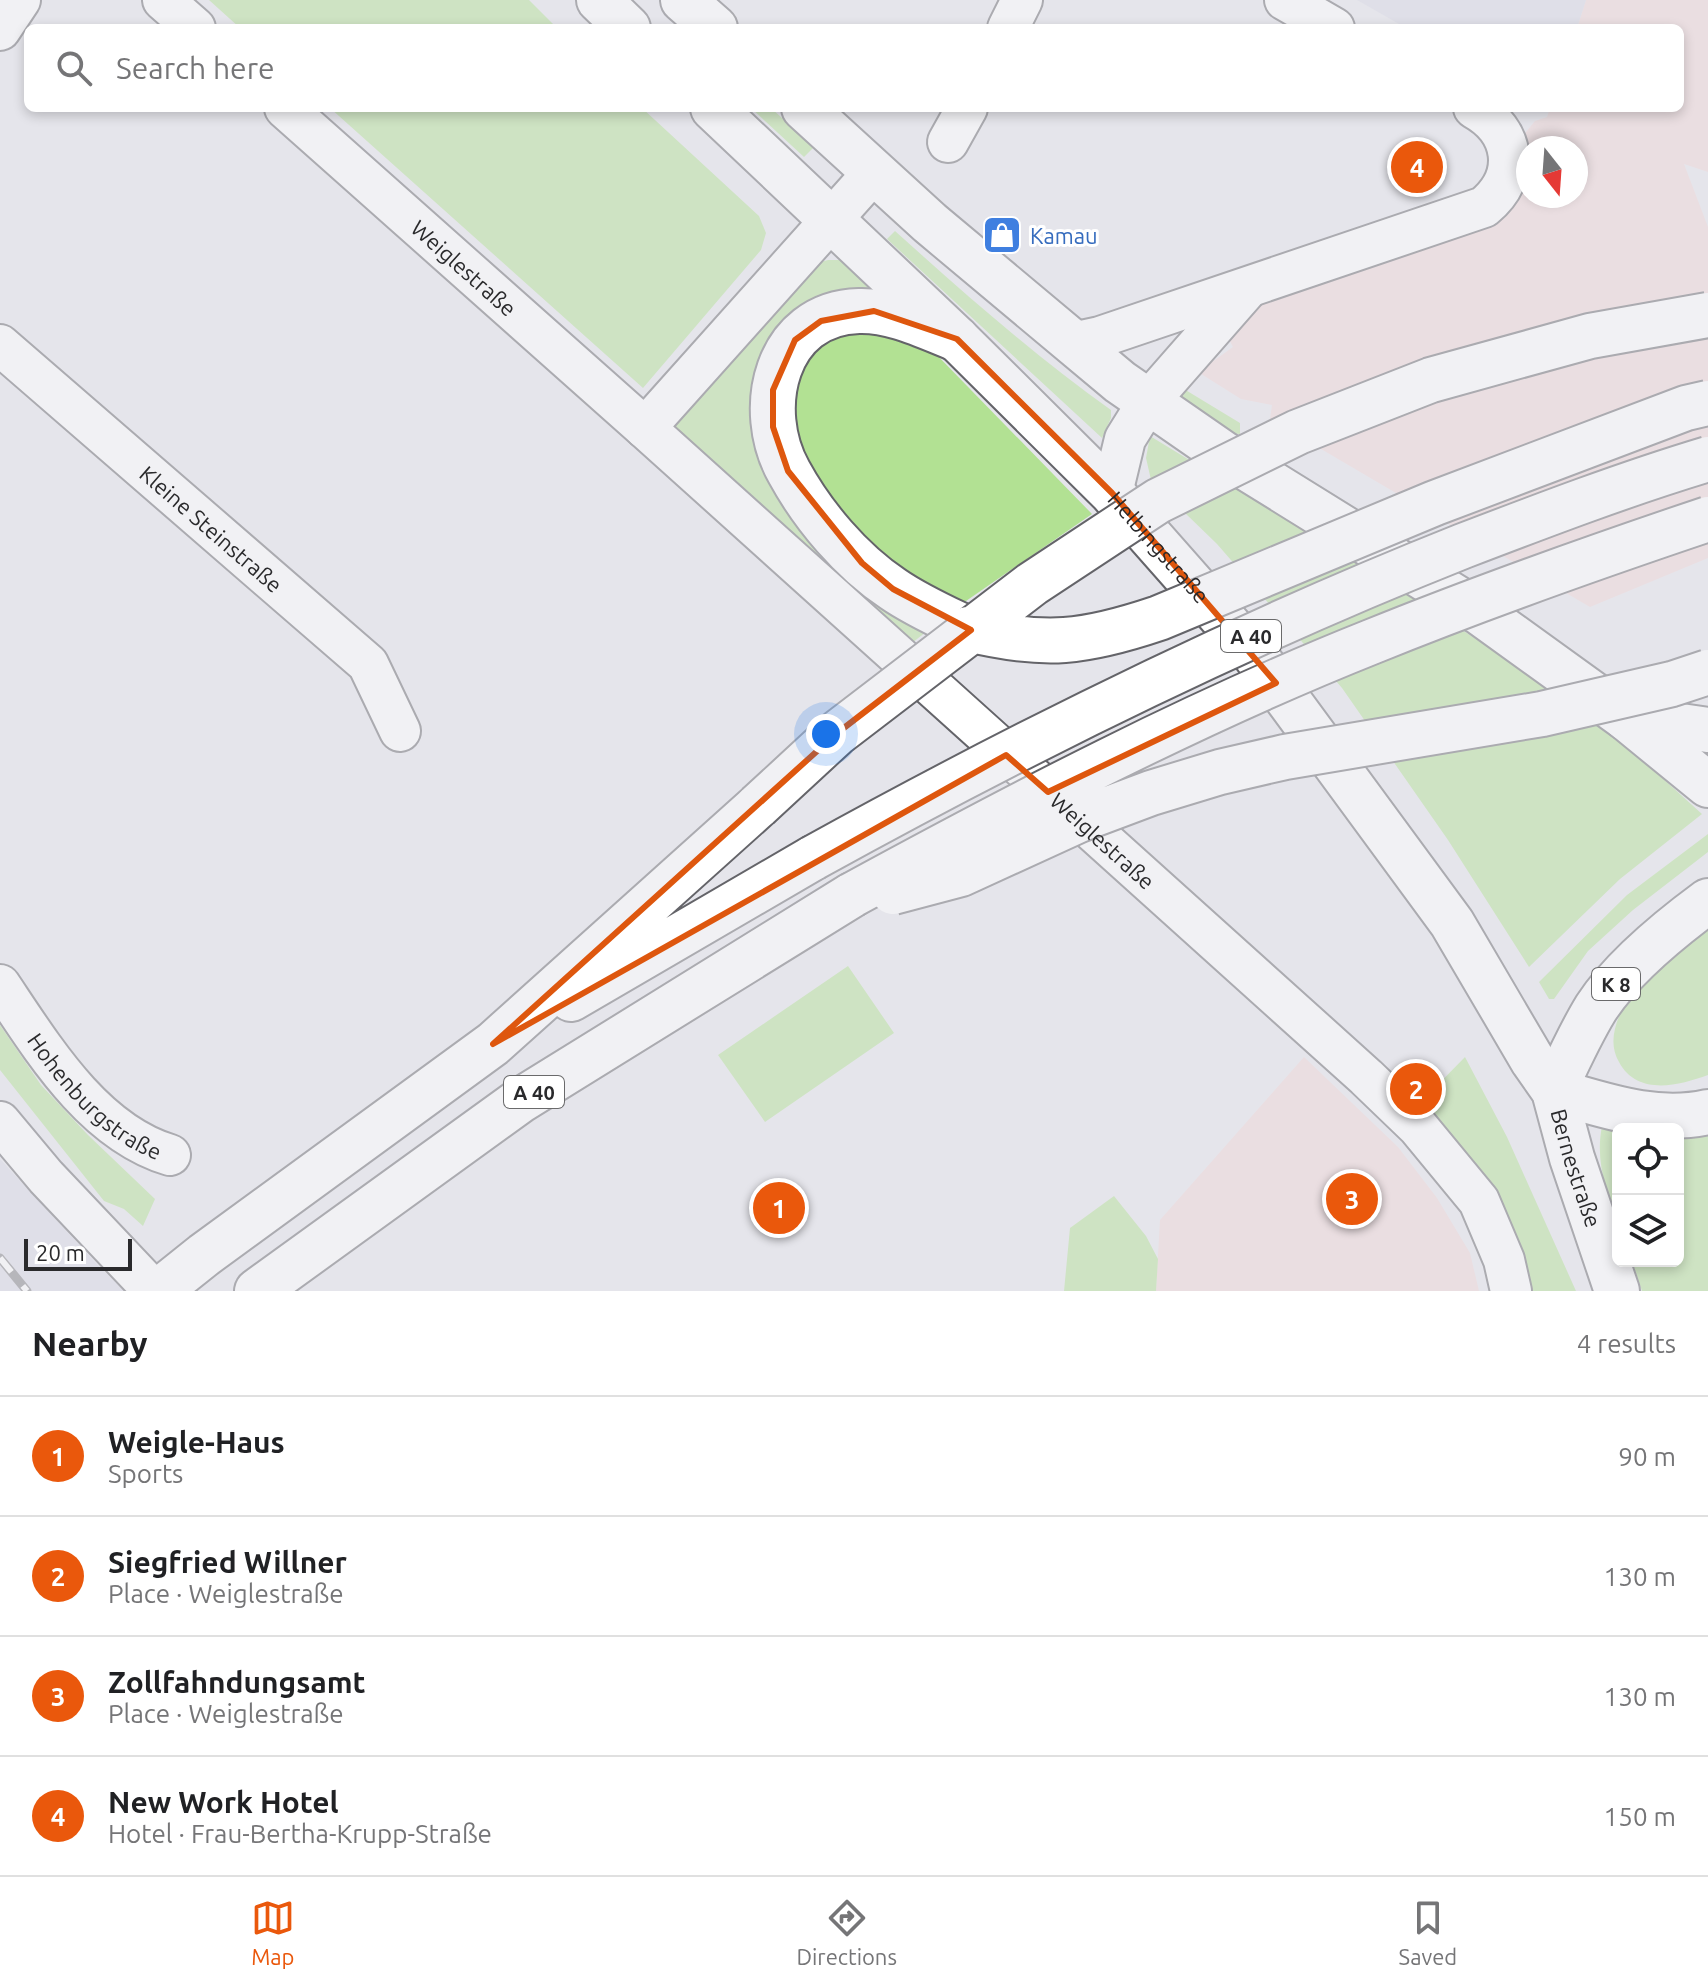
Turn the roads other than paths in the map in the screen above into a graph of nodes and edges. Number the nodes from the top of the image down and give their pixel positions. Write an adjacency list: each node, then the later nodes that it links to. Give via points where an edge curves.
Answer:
1 (20, 0): 12 (street)
2 (163, 0): 7 (street)
3 (599, 0): 8 (main road)
4 (683, 0): 9 (main road)
5 (1022, 0): 10 (street)
6 (1285, 0): 11 (street)
7 (190, 24)
8 (624, 24)
9 (710, 24)
10 (1010, 24)
11 (1327, 24)
12 (0, 30)
13 (290, 112): 28 (street, Weiglestraße)
14 (717, 112): 20 (main road, Helbingstraße)
15 (808, 112): 19 (main road)
16 (965, 112): 18 (street)
17 (1486, 118): 21 (street, via 1507,147 1509,160 1502,189 1484,207)
18 (948, 142)
19 (874, 172): 20 (street); 24 (main road)
20 (831, 220): 23 (main road, Helbingstraße); 28 (street)
21 (1249, 286): 24 (street); 26 (street)
22 (1708, 315): 40 (main road, bridge, via 1590,336 1431,380 1298,432 1158,501 1007,602 836,734)
23 (957, 339): 27 (main road, bridge, via 885,313 856,310 821,321 795,340 778,369 771,409 776,438 788,471 836,537 893,589 968,629 1035,642 1091,638 1159,618 1435,503); 30 (main road, Helbingstraße)
24 (1072, 343): 26 (main road)
25 (0, 345): 35 (street, Kleine Steinstraße, via 368,664)
26 (1148, 402): 30 (street, via 1125,439); 33 (main road, via 1213,448 1479,612)
27 (1708, 403)
28 (645, 428): 47 (street, Weiglestraße, via 1418,1127 1479,1201)
29 (1708, 459): 40 (main road, A 40, bridge, via 1568,505 1347,592 1187,665 966,774)
30 (1112, 493): 41 (main road, Helbingstraße, via 1255,655 1390,837 1452,923)
31 (1708, 519): 38 (main road, A 40, bridge, via 1355,649 1184,725 975,828)
32 (1708, 672): 38 (main road, bridge, via 1542,714 1220,772 1079,820 961,874)
33 (1626, 718): 34 (main road); 36 (main road)
34 (1708, 730)
35 (400, 731)
36 (1708, 785)
37 (1708, 901): 41 (main road, K 8, via 1605,995)
38 (845, 902): 46 (main road, A 40, via 521,1100)
39 (0, 985): 44 (street, Hohenburgstraße, via 50,1059 102,1115 150,1149)
40 (493, 1044): 45 (main road, A 40)
41 (1554, 1091): 42 (main road, via 1627,1111 1673,1116); 48 (main road, Bernestraße)
42 (1708, 1112)
43 (0, 1122): 45 (street)
44 (170, 1155)
45 (156, 1291)
46 (257, 1291)
47 (1511, 1291)
48 (1617, 1291)

